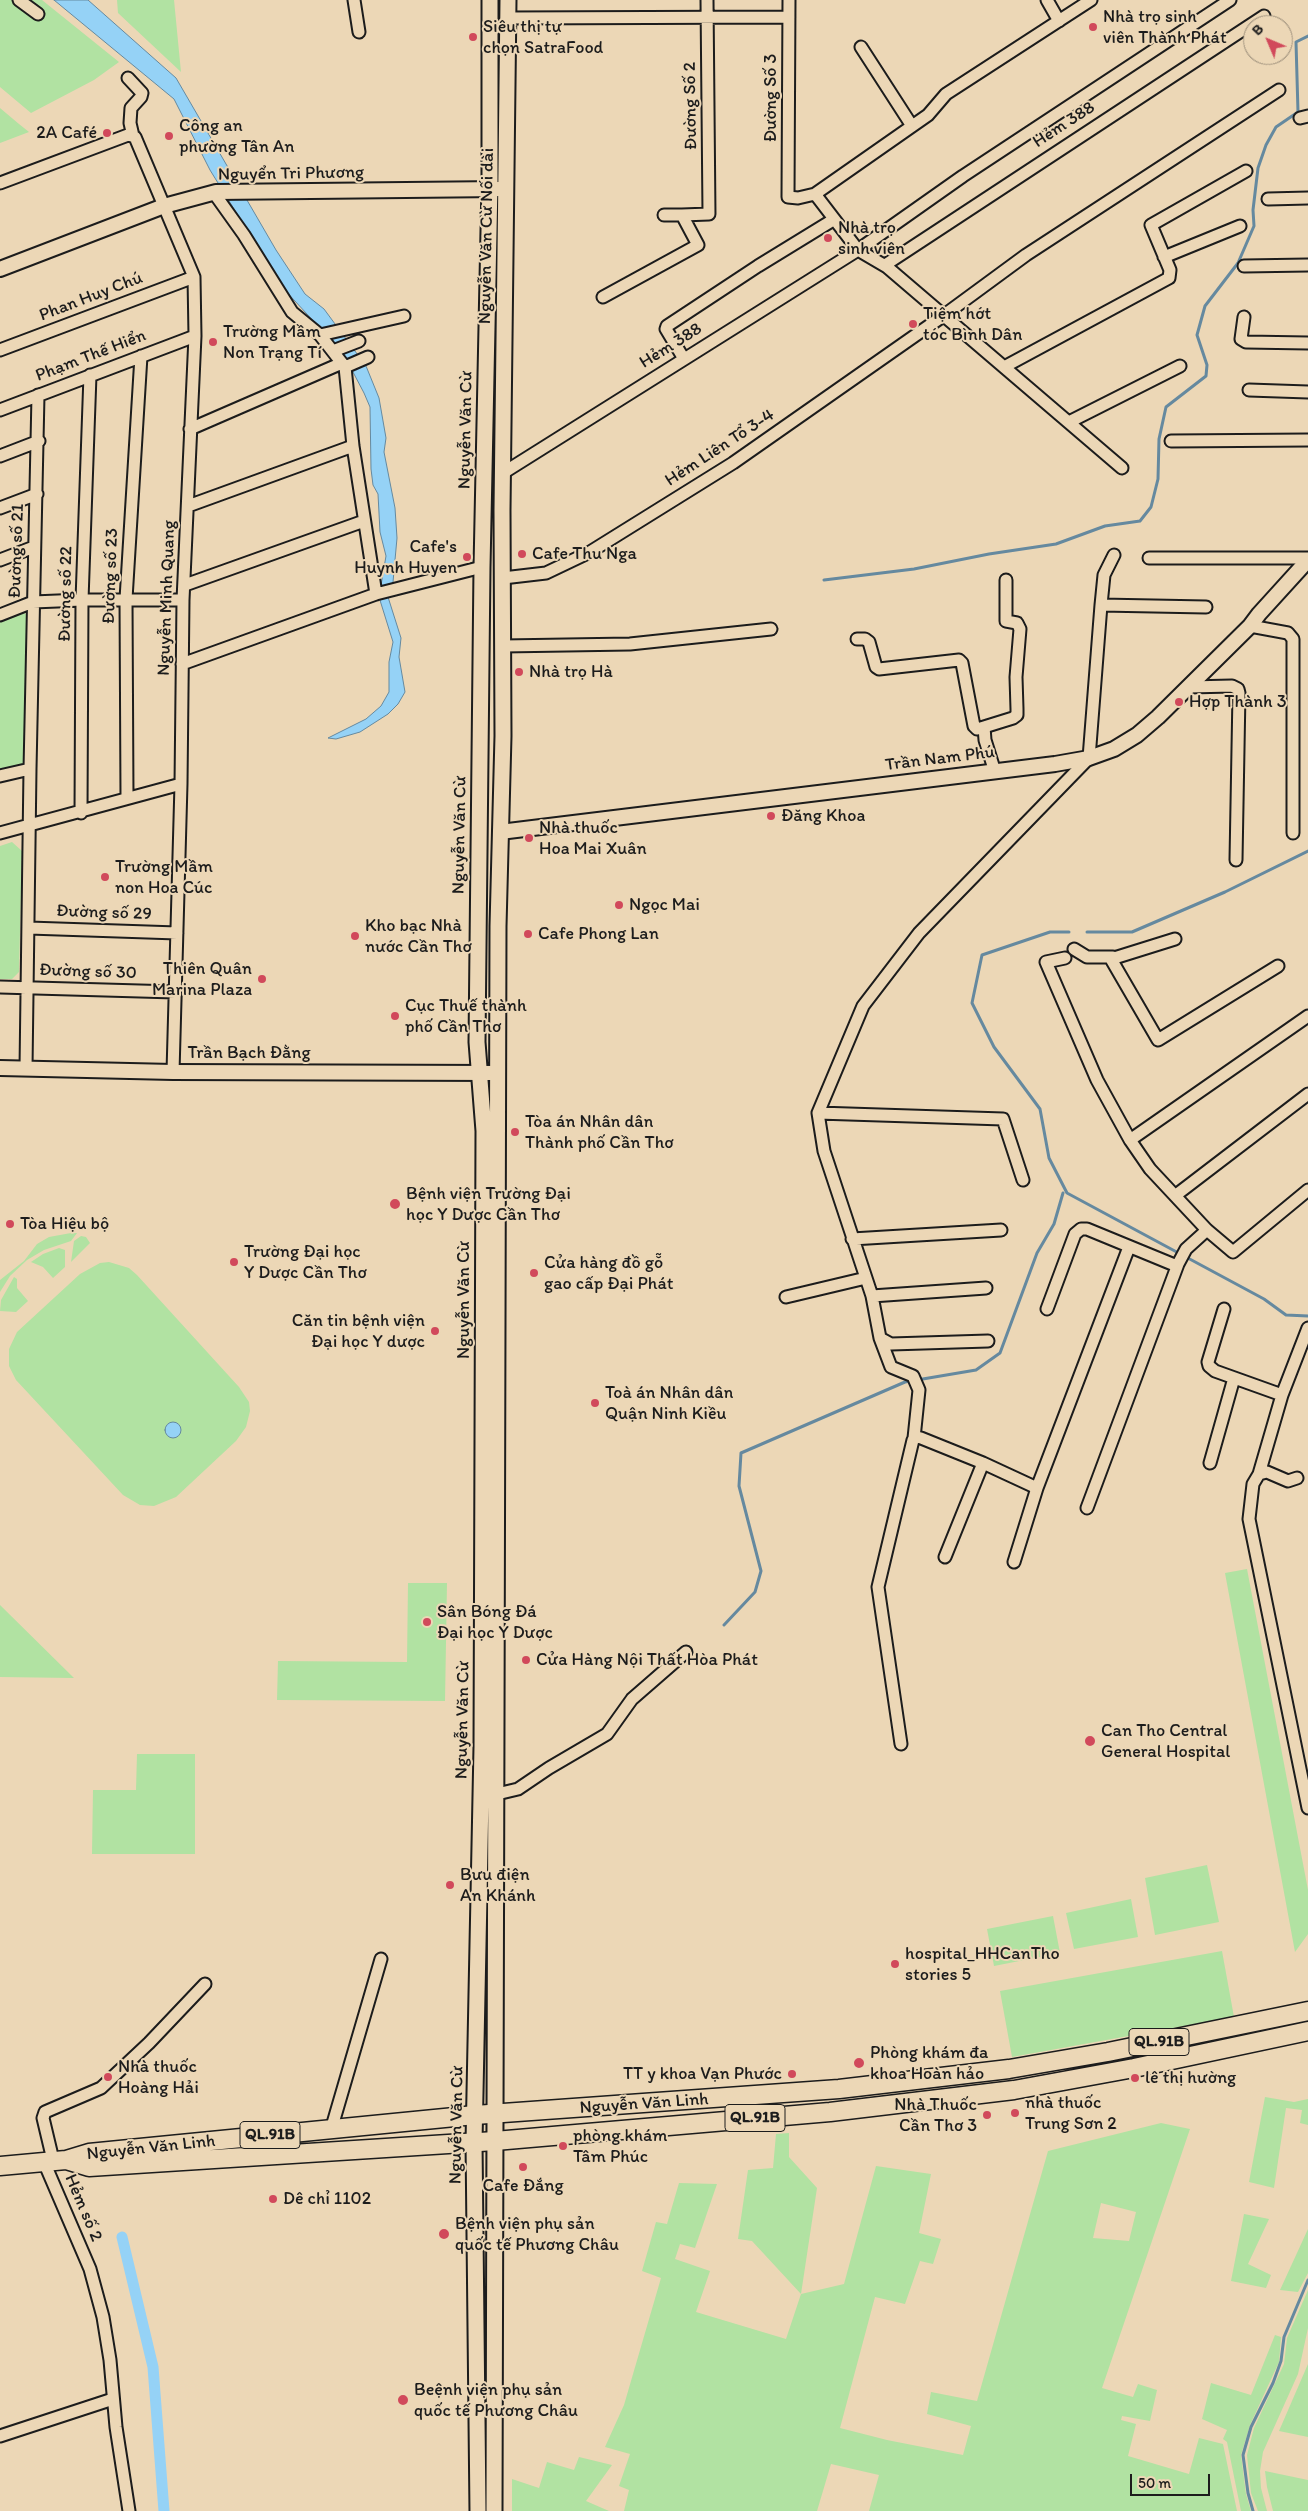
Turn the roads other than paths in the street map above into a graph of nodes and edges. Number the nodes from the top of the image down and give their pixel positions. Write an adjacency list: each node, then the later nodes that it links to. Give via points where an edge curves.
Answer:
1 (19, 0): 10 (street)
2 (354, 0): 16 (street)
3 (490, 0): 24 (main road, Nguyễn Văn Cừ)
4 (508, 0): 13 (main road, Nguyễn Văn Cừ Nối dài)
5 (707, 0): 11 (street, Đường Số 2)
6 (789, 0): 12 (street, Đường Số 3)
7 (1047, 0): 14 (street)
8 (1091, 0): 14 (street)
9 (1230, 0): 35 (street, Hẻm 388, via 963,176)
10 (38, 14)
11 (707, 16): 12 (street); 13 (street); 32 (street, Đường Số 2, via 710,212 707,215)
12 (789, 17): 27 (street, Đường Số 3, via 788,197)
13 (508, 18): 25 (main road, Nguyễn Văn Cừ Nối dài)
14 (1059, 21): 20 (street, via 946,94 932,112)
15 (1243, 30): 37 (street, Hẻm 388)
16 (359, 32)
17 (861, 47): 20 (street)
18 (128, 78): 21 (street, Nguyễn Minh Quang, via 142,93 131,108 130,123)
19 (1279, 90): 44 (street, Hẻm Liên Tổ 3-4, via 1026,255)
20 (912, 126): 27 (street)
21 (134, 137): 23 (street, via 128,135); 30 (street, Nguyễn Minh Quang)
22 (1246, 171): 36 (street, via 1151,225)
23 (0, 183)
24 (490, 189): 25 (street, Nguyển Tri Phương); 26 (street, Nguyển Tri Phương); 81 (main road, Nguyễn Văn Cừ)
25 (506, 189): 71 (main road, Nguyễn Văn Cừ Nối dài)
26 (215, 192): 30 (street, Nguyển Tri Phương); 46 (street, via 292,312)
27 (816, 194): 33 (street)
28 (1308, 198): 29 (street)
29 (1268, 199)
30 (164, 206): 40 (street, Nguyển Tri Phương); 41 (street, Nguyễn Minh Quang)
31 (664, 215): 32 (street)
32 (682, 215): 42 (street, via 703,242)
33 (834, 220): 35 (street); 54 (street, via 667,326 666,330)
34 (1240, 226): 36 (street)
35 (858, 250): 37 (street); 54 (street, Hẻm 388)
36 (1164, 257): 57 (street, via 1170,270 1169,278)
37 (885, 265): 44 (street)
38 (1308, 265): 39 (street)
39 (1244, 266)
40 (0, 269)
41 (194, 277): 47 (street, Nguyễn Minh Quang); 50 (street, Phan Huy Chú)
42 (603, 297)
43 (404, 316): 46 (street)
44 (943, 316): 57 (street); 82 (street, Hẻm Liên Tổ 3-4, via 733,463 590,552 546,572)
45 (1244, 317): 49 (street, via 1241,339 1246,342)
46 (323, 335): 51 (street)
47 (195, 336): 52 (street, Phạm Thế Hiển); 64 (street, Nguyễn Minh Quang)
48 (356, 342): 51 (street)
49 (1308, 343)
50 (0, 350)
51 (335, 350): 55 (street)
52 (140, 356): 58 (street, Phạm Thế Hiển); 86 (street, Đường số 23)
53 (365, 358): 55 (street)
54 (684, 358): 71 (street, Hẻm 388)
55 (345, 365): 64 (street); 68 (street)
56 (1180, 366): 63 (street)
57 (1004, 367): 63 (street)
58 (90, 375): 61 (street, Phạm Thế Hiển); 87 (street, Đường số 22)
59 (1249, 390): 60 (street)
60 (1308, 392)
61 (38, 395): 62 (street, Phạm Thế Hiển); 66 (street, Đường số 21)
62 (0, 410)
63 (1070, 422): 70 (street)
64 (190, 429): 73 (street, Nguyễn Minh Quang)
65 (1308, 440): 67 (street)
66 (39, 441): 69 (street); 72 (street, Đường số 21)
67 (1171, 441)
68 (353, 446): 73 (street); 75 (street)
69 (0, 456)
70 (1122, 468)
71 (503, 473): 82 (main road, Nguyễn Văn Cừ)
72 (37, 494): 74 (street); 76 (street, Đường số 21)
73 (188, 506): 84 (street, Nguyễn Minh Quang)
74 (0, 508)
75 (364, 522): 84 (street); 85 (street)
76 (34, 547): 80 (street); 89 (street, Đường số 21)
77 (1114, 555): 90 (street, via 1104,575)
78 (1149, 558): 79 (street)
79 (1308, 559): 93 (street, Trần Nam Phú)
80 (0, 560)
81 (482, 566): 85 (street); 124 (main road, Nguyễn Văn Cừ, via 477,1042)
82 (503, 578): 96 (main road, Nguyễn Văn Cừ)
83 (1006, 580): 99 (street, via 1006,621 1017,623 1020,629 1017,715)
84 (185, 584): 88 (street, Nguyễn Minh Quang)
85 (377, 594): 97 (street)
86 (126, 599): 87 (street); 88 (street); 105 (street, Đường số 23)
87 (82, 600): 89 (street); 106 (street, Đường số 22)
88 (183, 600): 97 (street, Nguyễn Minh Quang)
89 (33, 602): 92 (street); 101 (street, Đường số 21)
90 (1101, 605): 91 (street); 100 (street)
91 (1206, 607)
92 (0, 615)
93 (1250, 626): 98 (street, Trần Nam Phú); 110 (street, via 1288,633 1293,639)
94 (771, 629): 96 (street, via 630,644)
95 (857, 639): 99 (street, via 869,642 879,669 962,662 974,726 977,729)
96 (503, 646): 108 (main road, Nguyễn Văn Cừ)
97 (182, 664): 104 (street, Nguyễn Minh Quang)
98 (1189, 687): 100 (street, Trần Nam Phú, via 1136,735 1114,749); 111 (street, via 1232,686 1238,690)
99 (984, 727): 102 (street)
100 (1089, 758): 102 (street, Trần Nam Phú); 127 (street, via 919,933 863,1006)
101 (30, 769): 103 (street); 107 (street, Đường số 21)
102 (995, 772): 108 (street, Trần Nam Phú)
103 (0, 776)
104 (181, 784): 105 (street); 113 (street, Nguyễn Minh Quang)
105 (127, 797): 106 (street)
106 (81, 813): 107 (street)
107 (29, 826): 109 (street); 112 (street, Đường số 21)
108 (500, 832): 125 (main road, Nguyễn Văn Cừ)
109 (0, 833)
110 (1293, 833)
111 (1236, 860)
112 (29, 928): 113 (street, Đường số 29); 118 (street, Đường số 21)
113 (177, 933): 119 (street, Nguyễn Minh Quang)
114 (1175, 939): 115 (street)
115 (1113, 957): 116 (street, via 1111,960 1158,1040); 128 (street, via 1070,954 1046,962 1097,1080)
116 (1278, 966)
117 (0, 987): 118 (street, Đường số 30)
118 (28, 987): 119 (street, Đường số 30); 122 (street, Đường số 21)
119 (175, 992): 123 (street, Nguyễn Minh Quang)
120 (1308, 1016): 128 (street)
121 (0, 1068): 122 (street, Trần Bạch Đằng)
122 (26, 1068): 123 (street, Trần Bạch Đằng)
123 (173, 1072): 124 (street, Trần Bạch Đằng)
124 (480, 1073): 125 (street, Trần Bạch Đằng); 168 (main road, Nguyễn Văn Cừ, via 484,1131 482,1696)
125 (498, 1073): 159 (main road, Nguyễn Văn Cừ)
126 (1308, 1094): 131 (street)
127 (818, 1113): 129 (street, via 1003,1119); 134 (street, via 824,1151)
128 (1130, 1140): 131 (street, via 1150,1169)
129 (1023, 1180)
130 (1308, 1190): 133 (street, via 1232,1252)
131 (1176, 1195): 133 (street)
132 (1001, 1230): 134 (street)
133 (1207, 1230): 136 (street)
134 (852, 1240): 137 (street)
135 (1129, 1247): 136 (street); 141 (street, via 1087,1229 1077,1231); 153 (street)
136 (1180, 1261): 154 (street)
137 (866, 1278): 139 (street); 140 (street)
138 (986, 1288): 139 (street)
139 (872, 1296): 144 (street)
140 (786, 1297)
141 (1047, 1309)
142 (1224, 1309): 146 (street, via 1208,1362 1215,1370)
143 (1308, 1328): 147 (street)
144 (880, 1338): 145 (street, via 891,1344); 148 (street, via 891,1367 913,1376 919,1390)
145 (988, 1341)
146 (1234, 1378): 147 (street); 150 (street)
147 (1282, 1395): 151 (street)
148 (914, 1438): 149 (street); 158 (street, via 878,1587)
149 (983, 1463): 153 (street); 155 (street)
150 (1210, 1463)
151 (1259, 1474): 152 (street, via 1267,1472 1288,1481); 160 (street, via 1253,1484 1249,1519)
152 (1297, 1478)
153 (1037, 1488): 156 (street)
154 (1087, 1508)
155 (946, 1557)
156 (1014, 1562)
157 (686, 1652): 159 (street, via 632,1699 606,1734 518,1789)
158 (901, 1744)
159 (498, 1794): 167 (main road, Nguyễn Văn Cừ)
160 (1308, 1808)
161 (381, 1959): 169 (street)
162 (205, 1984): 172 (street, Hẻm số 2, via 101,2088 45,2112 43,2118)
163 (1308, 2011): 165 (highway, Nguyễn Văn Linh / QL.91B, via 1118,2050)
164 (1308, 2031): 166 (highway, Nguyễn Văn Linh / QL.91B)
165 (1009, 2068): 166 (highway); 167 (highway, Nguyễn Văn Linh / QL.91B, via 804,2092)
166 (1014, 2090): 170 (highway, Nguyễn Văn Linh / QL.91B, via 830,2112)
167 (496, 2113): 168 (highway, Nguyễn Văn Linh / QL.91B); 170 (main road, Nguyễn Văn Cừ)
168 (475, 2115): 169 (highway, Nguyễn Văn Linh / QL.91B); 171 (main road, Nguyễn Văn Cừ)
169 (331, 2130): 172 (highway, Nguyễn Văn Linh / QL.91B, via 89,2152)
170 (495, 2141): 171 (highway, Nguyễn Văn Linh / QL.91B); 177 (main road, Nguyễn Văn Cừ)
171 (474, 2142): 172 (highway, Nguyễn Văn Linh / QL.91B, via 90,2168); 176 (main road, Nguyễn Văn Cừ)
172 (54, 2161): 173 (highway, Nguyễn Văn Linh / QL.91B); 174 (street, Hẻm số 2, via 90,2268 107,2338)
173 (0, 2166)
174 (113, 2399): 175 (street); 178 (street, Hẻm số 2)
175 (0, 2436)
176 (478, 2507): 177 (main road)
177 (494, 2507)
178 (129, 2511)

